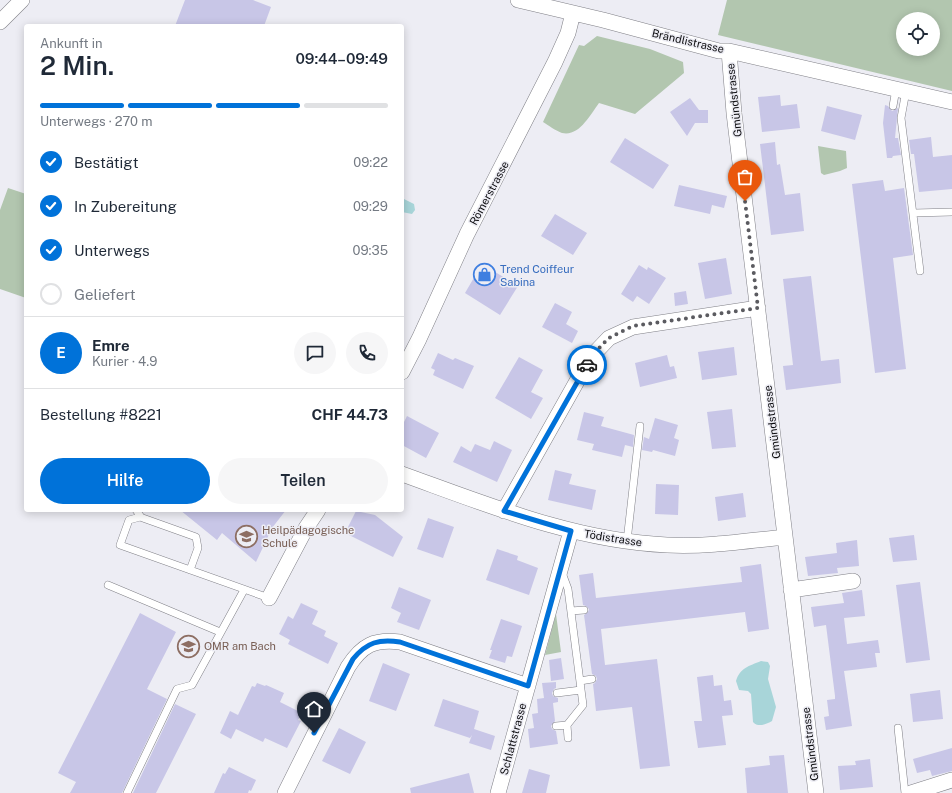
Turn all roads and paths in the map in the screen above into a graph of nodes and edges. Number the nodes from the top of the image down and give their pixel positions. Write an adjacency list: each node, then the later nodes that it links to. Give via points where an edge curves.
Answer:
1 (22, 0): 4 (street)
2 (518, 0): 3 (street, Brändlistrasse)
3 (573, 13): 5 (street, Brändlistrasse, via 719,51); 13 (street, Römerstrasse, via 556,62 467,234)
4 (0, 22)
5 (729, 51): 6 (street, Brändlistrasse); 12 (street, Gmündstrasse)
6 (901, 90): 7 (street, Brändlistrasse); 8 (lane); 10 (lane, via 901,118)
7 (952, 102)
8 (893, 106)
9 (952, 212): 10 (lane)
10 (914, 213): 11 (lane)
11 (920, 271)
12 (758, 308): 16 (street, via 633,326 609,338 590,358); 21 (street, Gmündstrasse)
13 (404, 368)
14 (640, 426): 22 (lane)
15 (404, 475): 16 (street, Tödistrasse)
16 (504, 511): 20 (street, Tödistrasse)
17 (137, 512): 19 (lane)
18 (317, 512): 29 (street)
19 (141, 517): 24 (lane, via 196,537 198,548); 24 (lane, via 129,520 120,545)
20 (571, 531): 22 (street, Tödistrasse); 23 (street, Schlattstrasse)
21 (785, 537): 22 (street, Tödistrasse, via 707,546); 28 (street, Gmündstrasse)
22 (627, 541)
23 (560, 569): 31 (lane, via 568,589); 35 (street, Schlattstrasse)
24 (190, 570): 27 (lane)
25 (853, 581): 28 (street)
26 (108, 586): 32 (lane)
27 (244, 590): 29 (lane); 32 (lane)
28 (791, 590): 46 (street, Gmündstrasse)
29 (269, 598)
30 (584, 610): 31 (lane)
31 (571, 611): 34 (lane)
32 (220, 632): 43 (lane, via 192,685 177,689)
33 (592, 678): 34 (lane)
34 (580, 681): 36 (lane)
35 (528, 686): 44 (street, via 400,642 380,641 367,646 348,667); 45 (street, Schlattstrasse)
36 (581, 690): 37 (lane); 38 (lane, via 583,705)
37 (557, 693)
38 (567, 725): 39 (lane); 41 (lane)
39 (556, 726)
40 (898, 728): 47 (lane)
41 (568, 738)
42 (952, 780): 48 (street)
43 (126, 793)
44 (285, 793)
45 (498, 793)
46 (816, 793)
47 (905, 793)
48 (911, 793)

